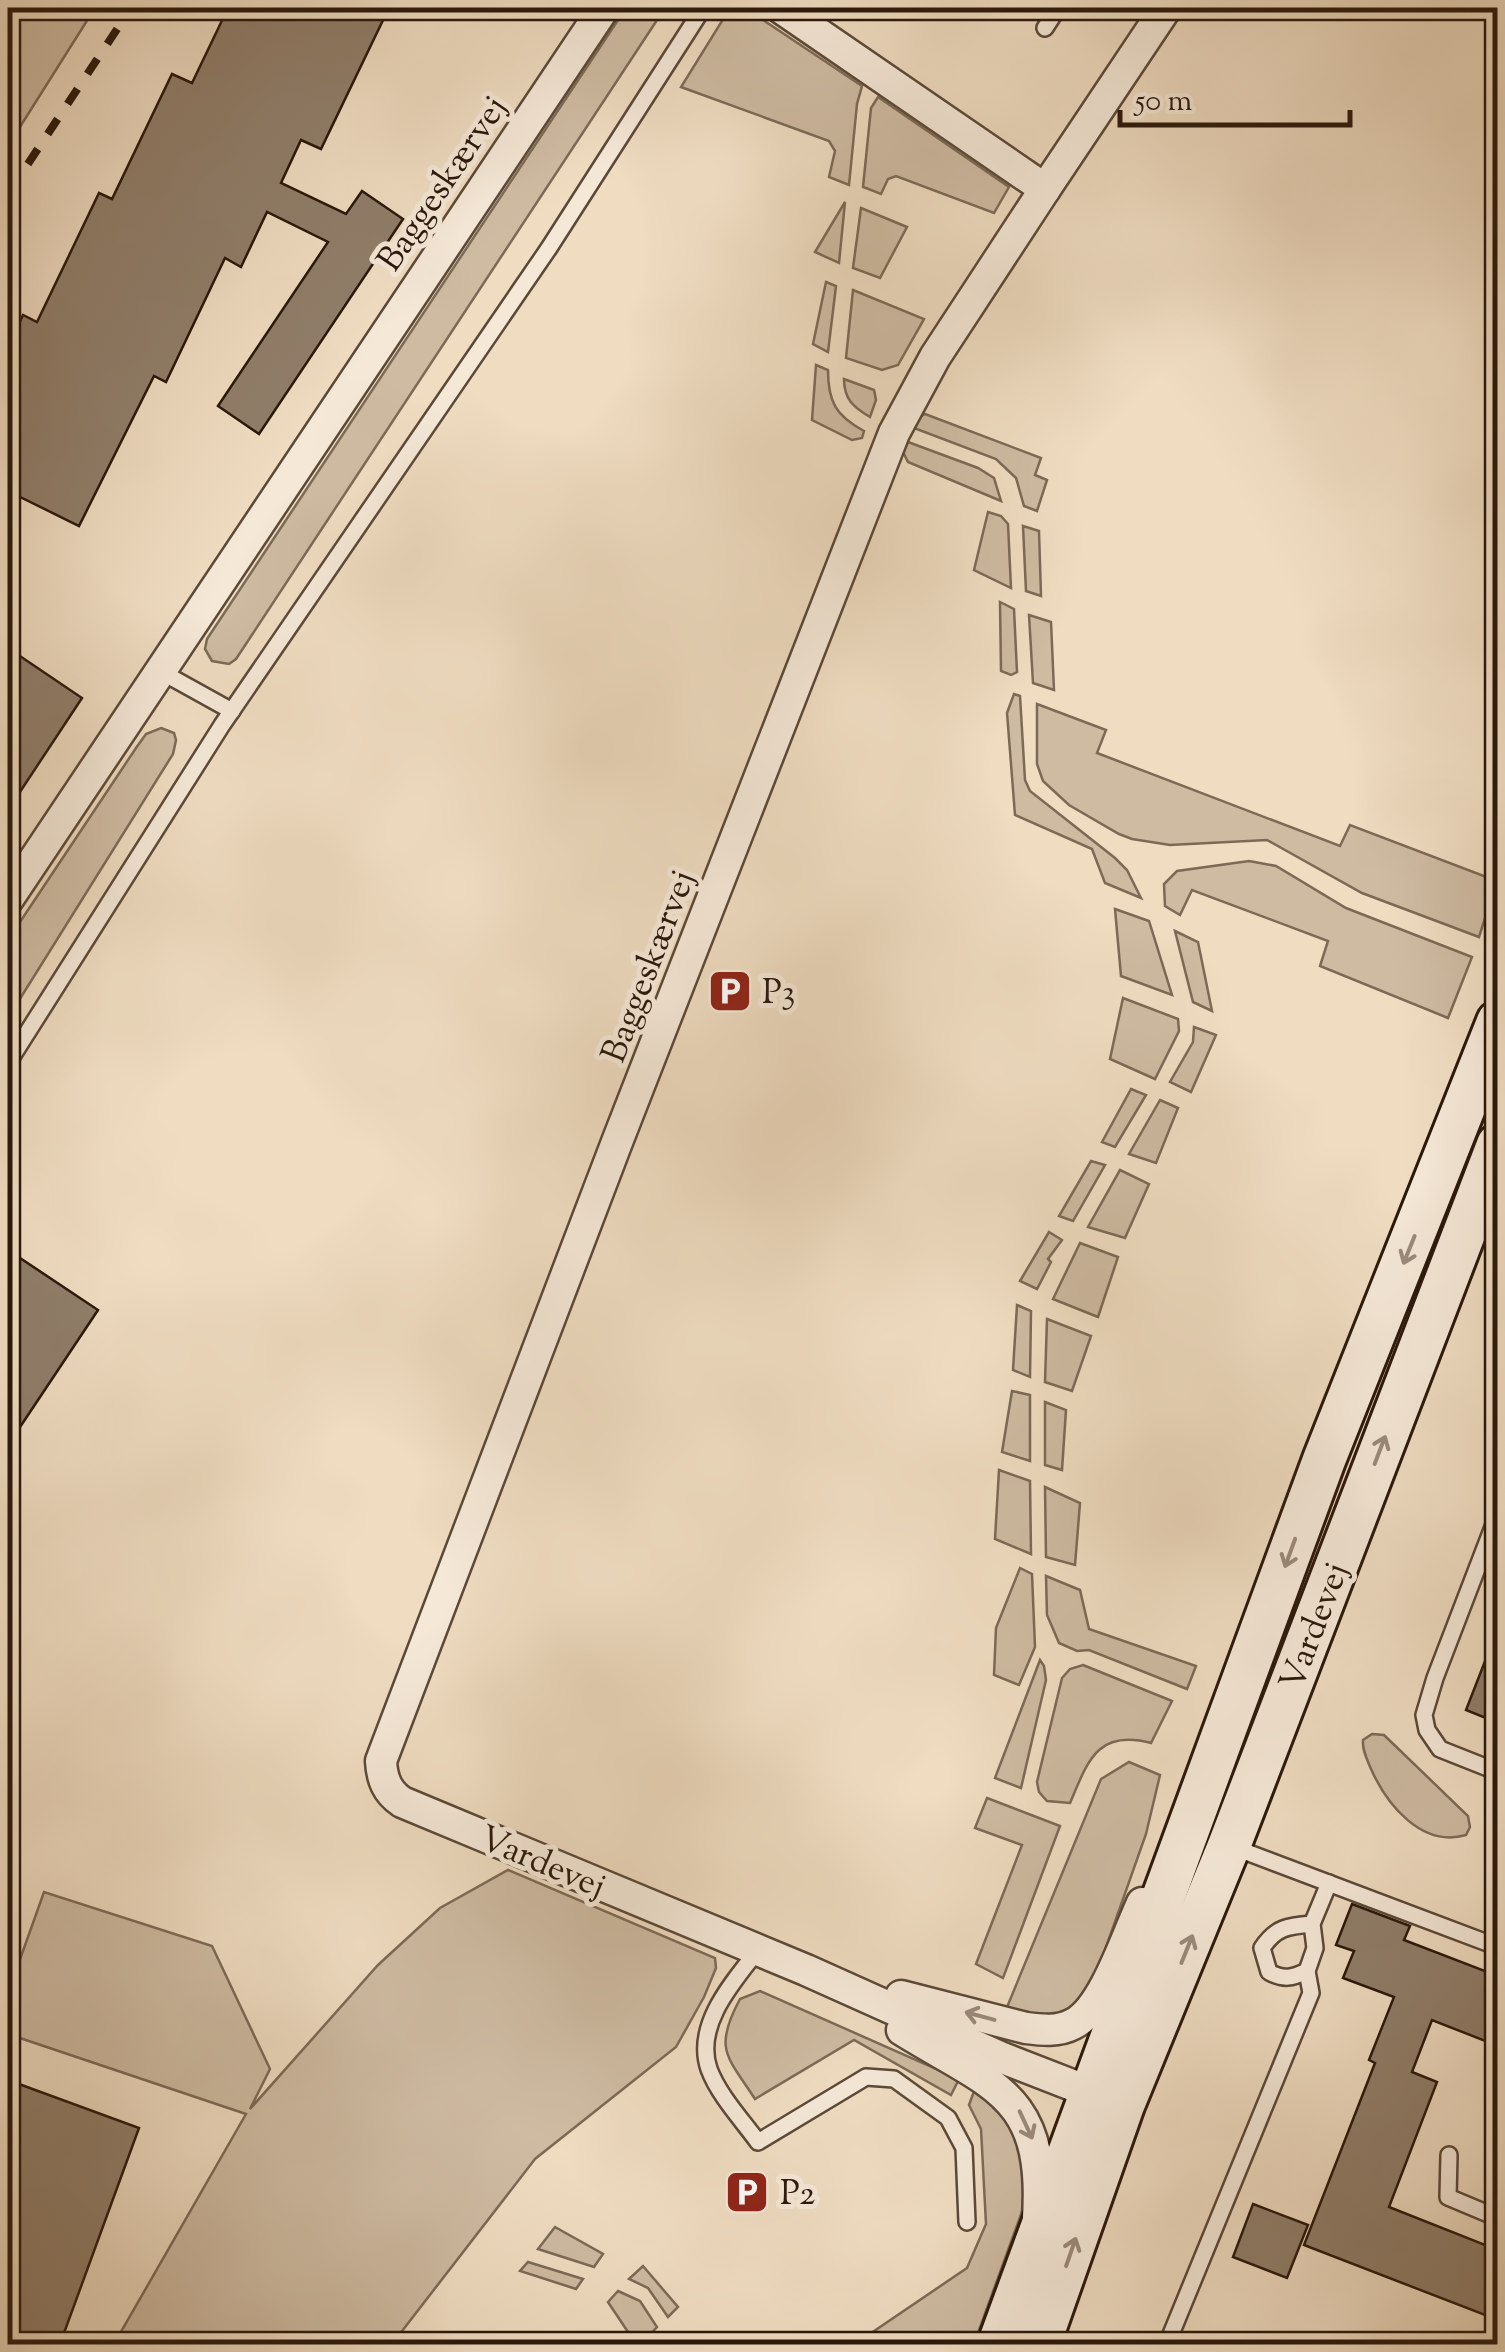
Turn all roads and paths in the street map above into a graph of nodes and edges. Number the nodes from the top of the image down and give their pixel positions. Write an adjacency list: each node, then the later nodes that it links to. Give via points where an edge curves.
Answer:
1 (604, 8): 8 (street, Baggeskærvej)
2 (703, 8): 9 (lane, via 549,248)
3 (781, 8): 7 (street)
4 (1058, 8): 6 (lane)
5 (1166, 8): 7 (street, Baggeskærvej)
6 (1046, 28)
7 (1045, 189): 16 (street, Baggeskærvej, via 915,390 853,533 386,1742 381,1773)
8 (158, 670): 9 (lane); 10 (street, Baggeskærvej)
9 (232, 711): 12 (lane)
10 (8, 899)
11 (1498, 1022): 13 (street, Vardevej)
12 (8, 1063)
13 (1476, 1166): 17 (street, Vardevej, one-way to 17, via 1324,1460); 18 (street, Vardevej, one-way to 13)
14 (1498, 1514): 15 (lane, via 1424,1716 1440,1749)
15 (1498, 1772)
16 (392, 1795): 22 (street, Vardevej)
17 (1194, 1812): 25 (street, Vardevej, via 1154,1877 1090,2011 1059,2029); 26 (street, Vardevej)
18 (1229, 1846): 19 (lane); 26 (street, Vardevej, one-way to 18)
19 (1329, 1882): 20 (lane); 21 (lane)
20 (1312, 1924): 24 (lane, via 1315,1948); 24 (lane, via 1273,1932 1262,1948 1269,1972 1280,1978)
21 (1498, 1947)
22 (758, 1950): 23 (street, Vardevej); 29 (lane, via 723,1994 704,2046 710,2072 758,2142 866,2077 894,2079 948,2118 964,2148)
23 (806, 1970): 25 (street, Vardevej, one-way to 23); 26 (street, Vardevej, via 1000,2057); 30 (street, Vardevej, one-way to 30, via 989,2081 1020,2111 1036,2153)
24 (1307, 1971): 33 (lane, via 1310,1993)
25 (1026, 2028): 26 (street)
26 (1113, 2082): 30 (street, Vardevej); 32 (street, Vardevej, one-way to 26)
27 (1449, 2155): 28 (lane, via 1448,2198)
28 (1498, 2218)
29 (967, 2222)
30 (1036, 2242): 31 (street, Vardevej)
31 (999, 2344)
32 (1039, 2344)
33 (1167, 2344)

